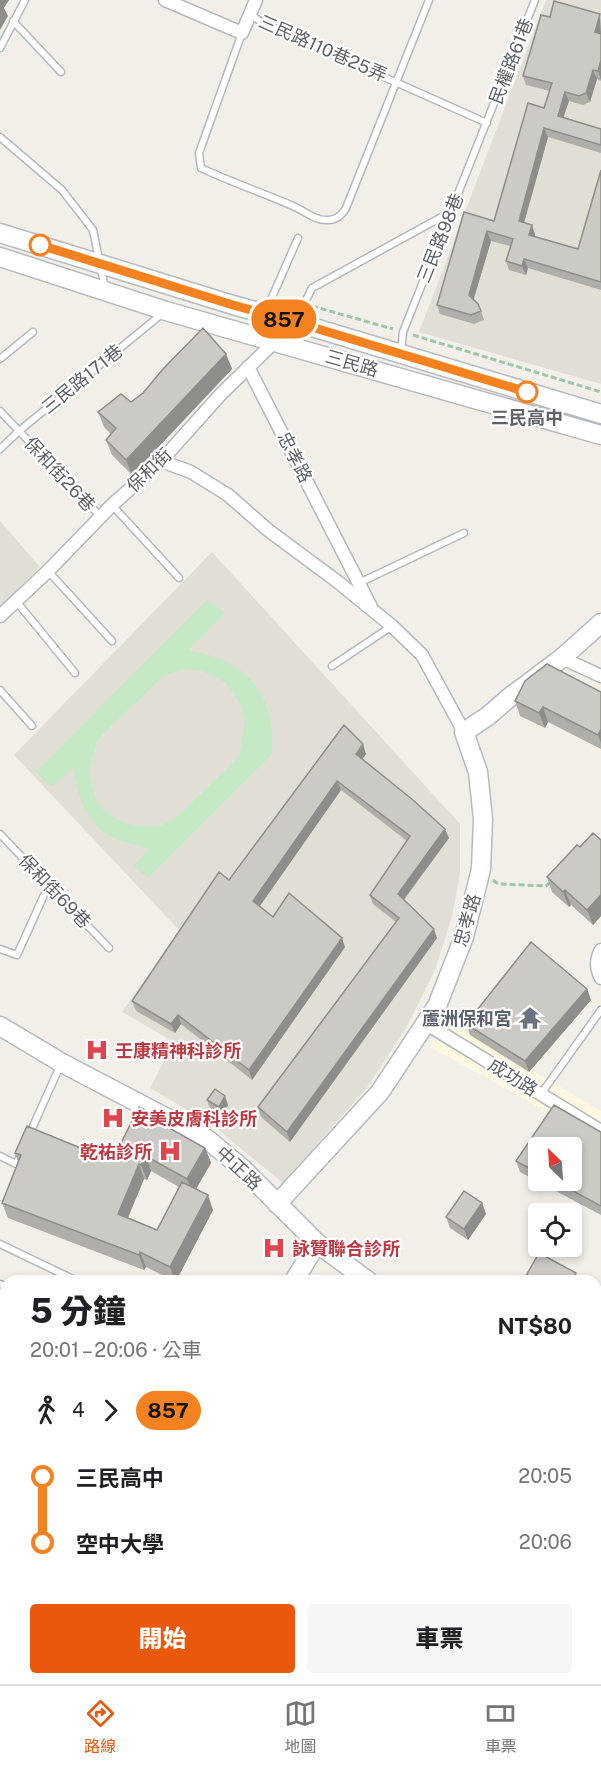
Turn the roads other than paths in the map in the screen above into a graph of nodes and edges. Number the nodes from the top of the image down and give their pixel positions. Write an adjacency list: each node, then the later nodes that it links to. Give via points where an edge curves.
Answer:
1 (25, 0): 7 (lane)
2 (165, 0): 8 (street)
3 (256, 0): 6 (street)
4 (429, 0): 11 (lane)
5 (534, 0): 12 (lane, 民權路61巷)
6 (250, 14): 8 (street); 11 (lane, 三民路110巷25弄)
7 (14, 21): 9 (lane); 10 (lane)
8 (242, 33): 11 (lane, via 199,153 201,168 315,218 326,221 342,215)
9 (0, 48)
10 (61, 72)
11 (397, 82): 12 (lane, 三民路110巷25弄)
12 (487, 123): 14 (lane, 三民路98巷)
13 (0, 137): 18 (lane, via 62,190 93,230)
14 (450, 212): 22 (lane, via 312,288); 25 (lane, 三民路98巷, via 403,332)
15 (0, 233): 18 (main road, 三民路)
16 (298, 237): 21 (lane)
17 (0, 257): 19 (main road, 三民路)
18 (99, 263): 19 (lane); 21 (main road, 三民路)
19 (106, 292): 20 (main road, 三民路)
20 (166, 311): 24 (main road, 三民路); 30 (lane, 三民路171巷)
21 (265, 314): 22 (main road, 三民路)
22 (295, 322): 24 (street, 保和街); 25 (main road, 三民路)
23 (33, 332): 26 (lane)
24 (274, 342): 27 (street, 保和街); 31 (main road, 三民路)
25 (401, 354): 29 (main road, 三民路)
26 (0, 359)
27 (248, 367): 33 (street, 保和街); 39 (street, 忠孝路)
28 (0, 411): 30 (lane, 保和街26巷)
29 (601, 414)
30 (19, 431): 32 (lane, 三民路171巷); 35 (lane, 保和街26巷)
31 (601, 435)
32 (0, 449)
33 (161, 461): 34 (street, 保和街); 41 (street, 忠孝路, via 191,472 228,495)
34 (112, 504): 35 (street, 保和街); 38 (lane)
35 (100, 516): 37 (street, 保和街)
36 (464, 533): 39 (lane)
37 (48, 571): 40 (street, 保和街); 45 (lane)
38 (179, 578)
39 (359, 583): 41 (street, 忠孝路)
40 (16, 600): 42 (street, 保和街); 48 (lane)
41 (374, 612): 44 (street, 忠孝路)
42 (0, 616)
43 (601, 623): 46 (main road)
44 (392, 626): 47 (lane); 52 (street, 忠孝路, via 422,655)
45 (112, 641)
46 (562, 658): 49 (street); 52 (main road)
47 (332, 666)
48 (75, 673)
49 (601, 676)
50 (0, 690): 51 (lane)
51 (32, 726)
52 (464, 732): 60 (main road, 忠孝路, via 478,772 483,819 481,869 464,937)
53 (0, 834): 54 (lane, 保和街69巷)
54 (49, 884): 55 (lane, 保和街69巷); 56 (lane, via 17,955)
55 (109, 948)
56 (0, 949)
57 (601, 950): 58 (street, via 597,970)
58 (601, 978)
59 (601, 1011): 63 (lane)
60 (425, 1023): 63 (street, 成功路); 66 (main road, 忠孝路, via 380,1092)
61 (0, 1026): 62 (main road, 中正路)
62 (62, 1063): 65 (lane, via 16,1164); 66 (main road, 中正路, via 207,1139)
63 (541, 1094): 64 (street, 成功路)
64 (601, 1131)
65 (0, 1155)
66 (277, 1204): 67 (main road, 中正路)
67 (317, 1243): 70 (main road); 71 (main road, 中正路)
68 (0, 1244): 69 (lane)
69 (65, 1275)
70 (298, 1275)
71 (360, 1275)

